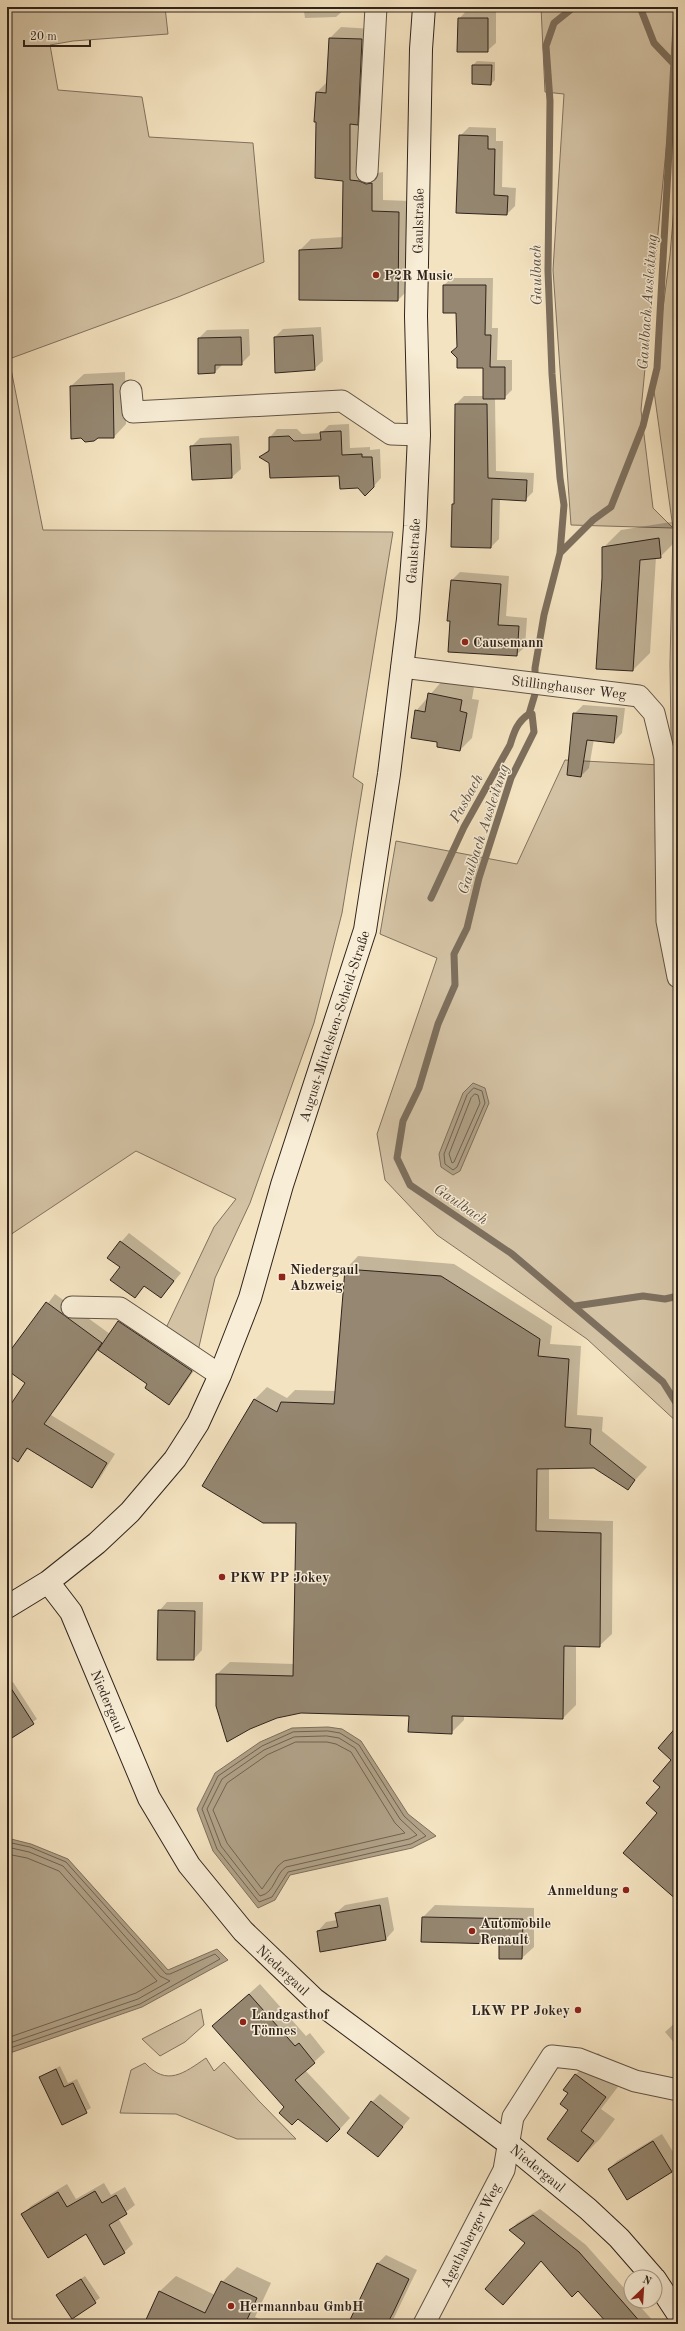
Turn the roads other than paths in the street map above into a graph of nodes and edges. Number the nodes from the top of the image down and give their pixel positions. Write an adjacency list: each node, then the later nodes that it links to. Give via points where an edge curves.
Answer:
1 (376, 7): 3 (street)
2 (424, 7): 5 (main road, Gaulstraße, via 416,316)
3 (367, 172)
4 (131, 391): 5 (street, via 133,412 342,401 391,434)
5 (419, 435): 6 (main road, Gaulstraße, via 415,526)
6 (402, 667): 7 (street, Stillinghauser Weg, via 639,696 647,703 654,713 665,758 666,921); 9 (main road, August-Mittelsten-Scheid-Straße, via 389,774 365,930 282,1185 250,1298)
7 (678, 977)
8 (72, 1307): 9 (street, via 120,1308)
9 (220, 1375): 10 (main road, August-Mittelsten-Scheid-Straße, via 198,1423 156,1484 97,1544)
10 (48, 1582): 11 (main road, August-Mittelsten-Scheid-Straße); 13 (main road, Niedergaul, via 71,1612 149,1798 189,1865 211,1892 255,1944 314,2000)
11 (7, 1607)
12 (678, 2090): 13 (street, Agathaberger Weg, via 635,2081 579,2059 552,2056 513,2117)
13 (509, 2144): 14 (main road, Niedergaul, via 588,2209 619,2238); 17 (street, Agathaberger Weg, via 504,2170)
14 (646, 2269)
15 (663, 2292): 16 (main road)
16 (678, 2314)
17 (424, 2324)

